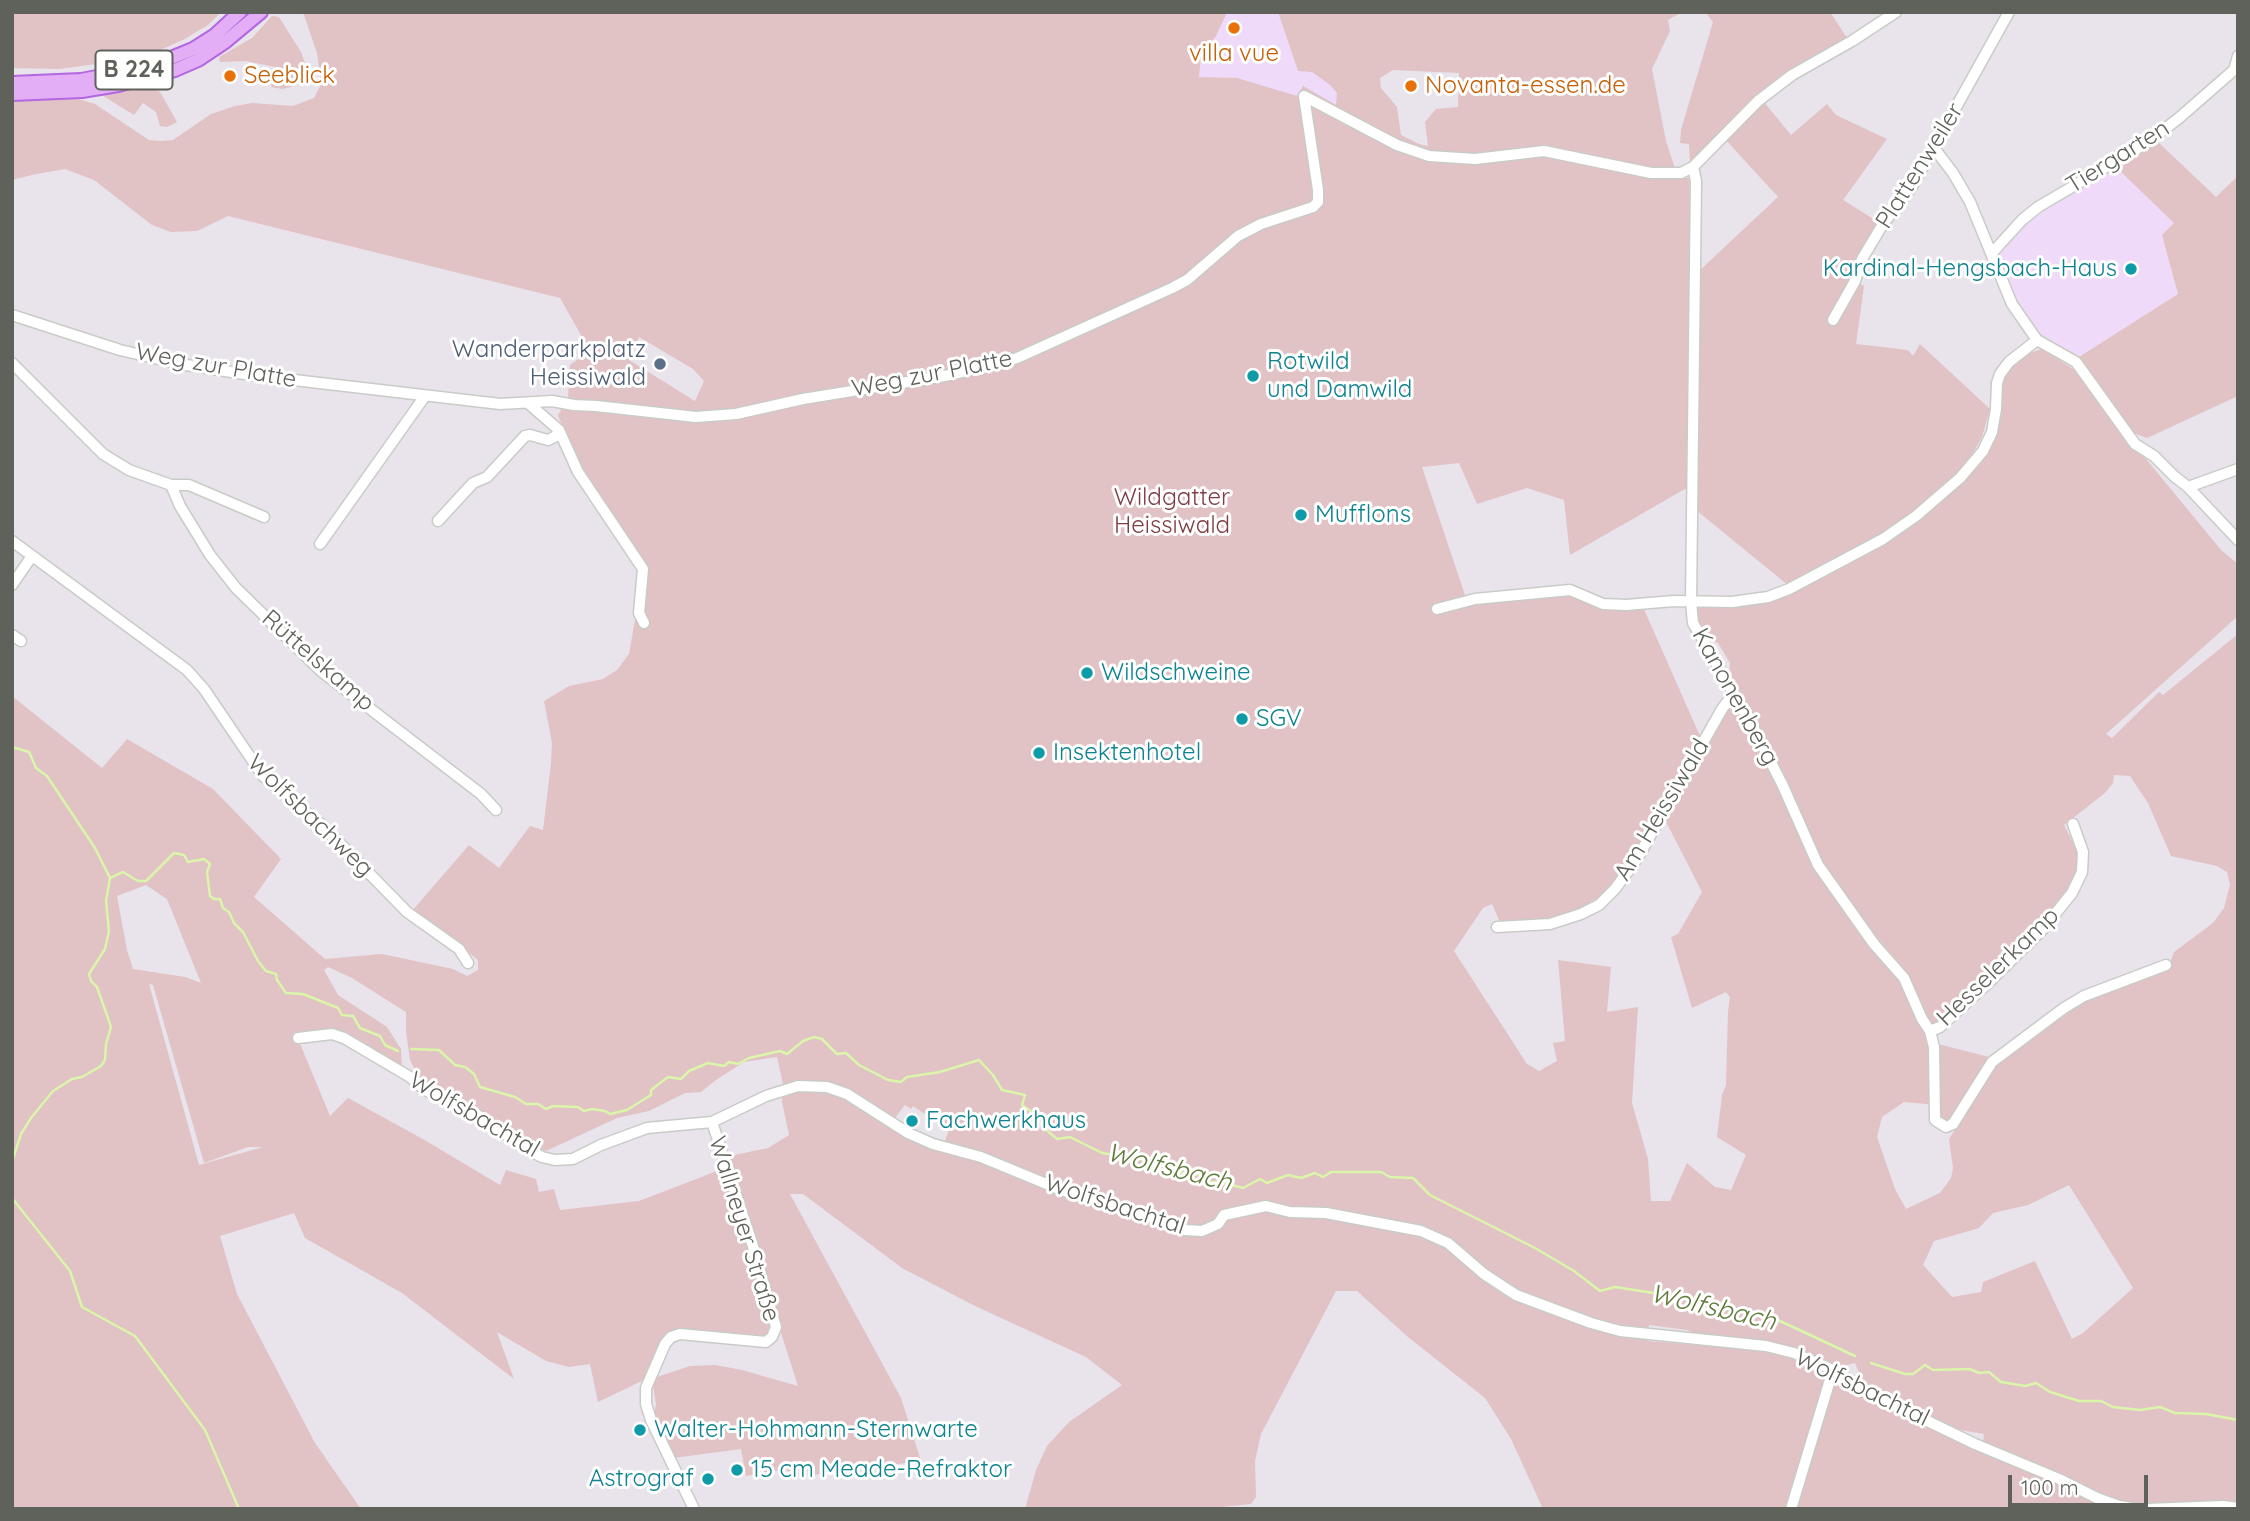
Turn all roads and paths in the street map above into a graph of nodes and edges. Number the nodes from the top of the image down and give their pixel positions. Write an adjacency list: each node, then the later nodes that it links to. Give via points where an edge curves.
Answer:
1 (240, 12): 7 (main road, B 224, via 193,49 149,66 81,80)
2 (261, 12): 8 (main road, B 224, via 225,42 175,70 82,91)
3 (1895, 12): 10 (street, via 1758,101)
4 (2009, 12): 9 (street, Plattenweiler)
5 (2238, 56): 6 (street, Tiergarten)
6 (2236, 71): 11 (street, Tiergarten, via 2145,144 2038,207)
7 (12, 83)
8 (12, 94)
9 (1934, 148): 11 (street, via 1970,202); 13 (street, Plattenweiler, via 1862,259)
10 (1693, 167): 17 (street, Weg zur Platte, via 1681,173 1651,173 1544,151 1462,160 1429,156 1304,96 1318,190 1316,205 1238,236 1172,288 1017,358 720,416 552,401); 29 (street, Kanonenberg)
11 (1992, 253): 14 (street, via 2012,304)
12 (12, 315): 16 (street, Weg zur Platte, via 180,364)
13 (1833, 320)
14 (2037, 340): 21 (street, via 2076,362 2136,444); 29 (street, via 2000,374 1995,421 1978,458 1946,492 1899,529 1768,597)
15 (12, 363): 20 (street, via 103,454 129,470)
16 (425, 396): 17 (street, Weg zur Platte); 26 (street)
17 (527, 403): 18 (street)
18 (559, 430): 23 (street, via 548,440 525,436); 31 (street, via 578,472 643,569 639,613)
19 (2238, 469): 21 (street)
20 (171, 485): 22 (street, via 189,485); 33 (street, Rüttelskamp, via 210,555 236,588 321,671 481,793)
21 (2188, 486): 24 (street)
22 (264, 517)
23 (438, 521)
24 (2238, 540)
25 (12, 541): 27 (street, Wolfsbachweg)
26 (320, 544)
27 (32, 556): 28 (street); 36 (street, Wolfsbachweg, via 187,670 263,776 323,825 407,912 459,949)
28 (12, 585)
29 (1691, 602): 30 (street, via 1603,604 1570,590 1475,599); 32 (street, Kanonenberg, via 1693,623)
30 (1437, 609)
31 (644, 622)
32 (1733, 694): 35 (street, Am Heissiwald, via 1637,859 1599,905 1550,924); 38 (street, Kanonenberg, via 1783,786 1818,865 1904,978)
33 (496, 810)
34 (2073, 824): 38 (street, Hesselerkamp, via 2083,852 2082,872 2072,893 1986,985)
35 (1497, 927)
36 (468, 963)
37 (2166, 965): 38 (street, Kanonenberg, via 2084,996 2029,1033 1992,1062 1953,1124 1946,1127 1935,1121)
38 (1930, 1031)
39 (298, 1038): 40 (street, Wolfsbachtal, via 332,1034 344,1038 425,1090 479,1116 529,1150 555,1160 573,1159 647,1128)
40 (712, 1122): 41 (street, Wolfsbachtal, via 798,1086 827,1087 933,1144 1185,1230 1202,1231 1218,1224 1224,1215 1266,1206 1421,1231 1448,1243 1484,1275 1516,1295 1591,1323 1630,1332 1766,1346); 43 (street, Wallneyer Straße, via 776,1327 766,1342 680,1334 665,1344 646,1388 646,1404)
41 (1833, 1370): 44 (street); 45 (street, Wolfsbachtal, via 1975,1444 2096,1498)
42 (2238, 1508): 46 (street)
43 (694, 1509)
44 (1791, 1509)
45 (2139, 1509)
46 (2147, 1509)

